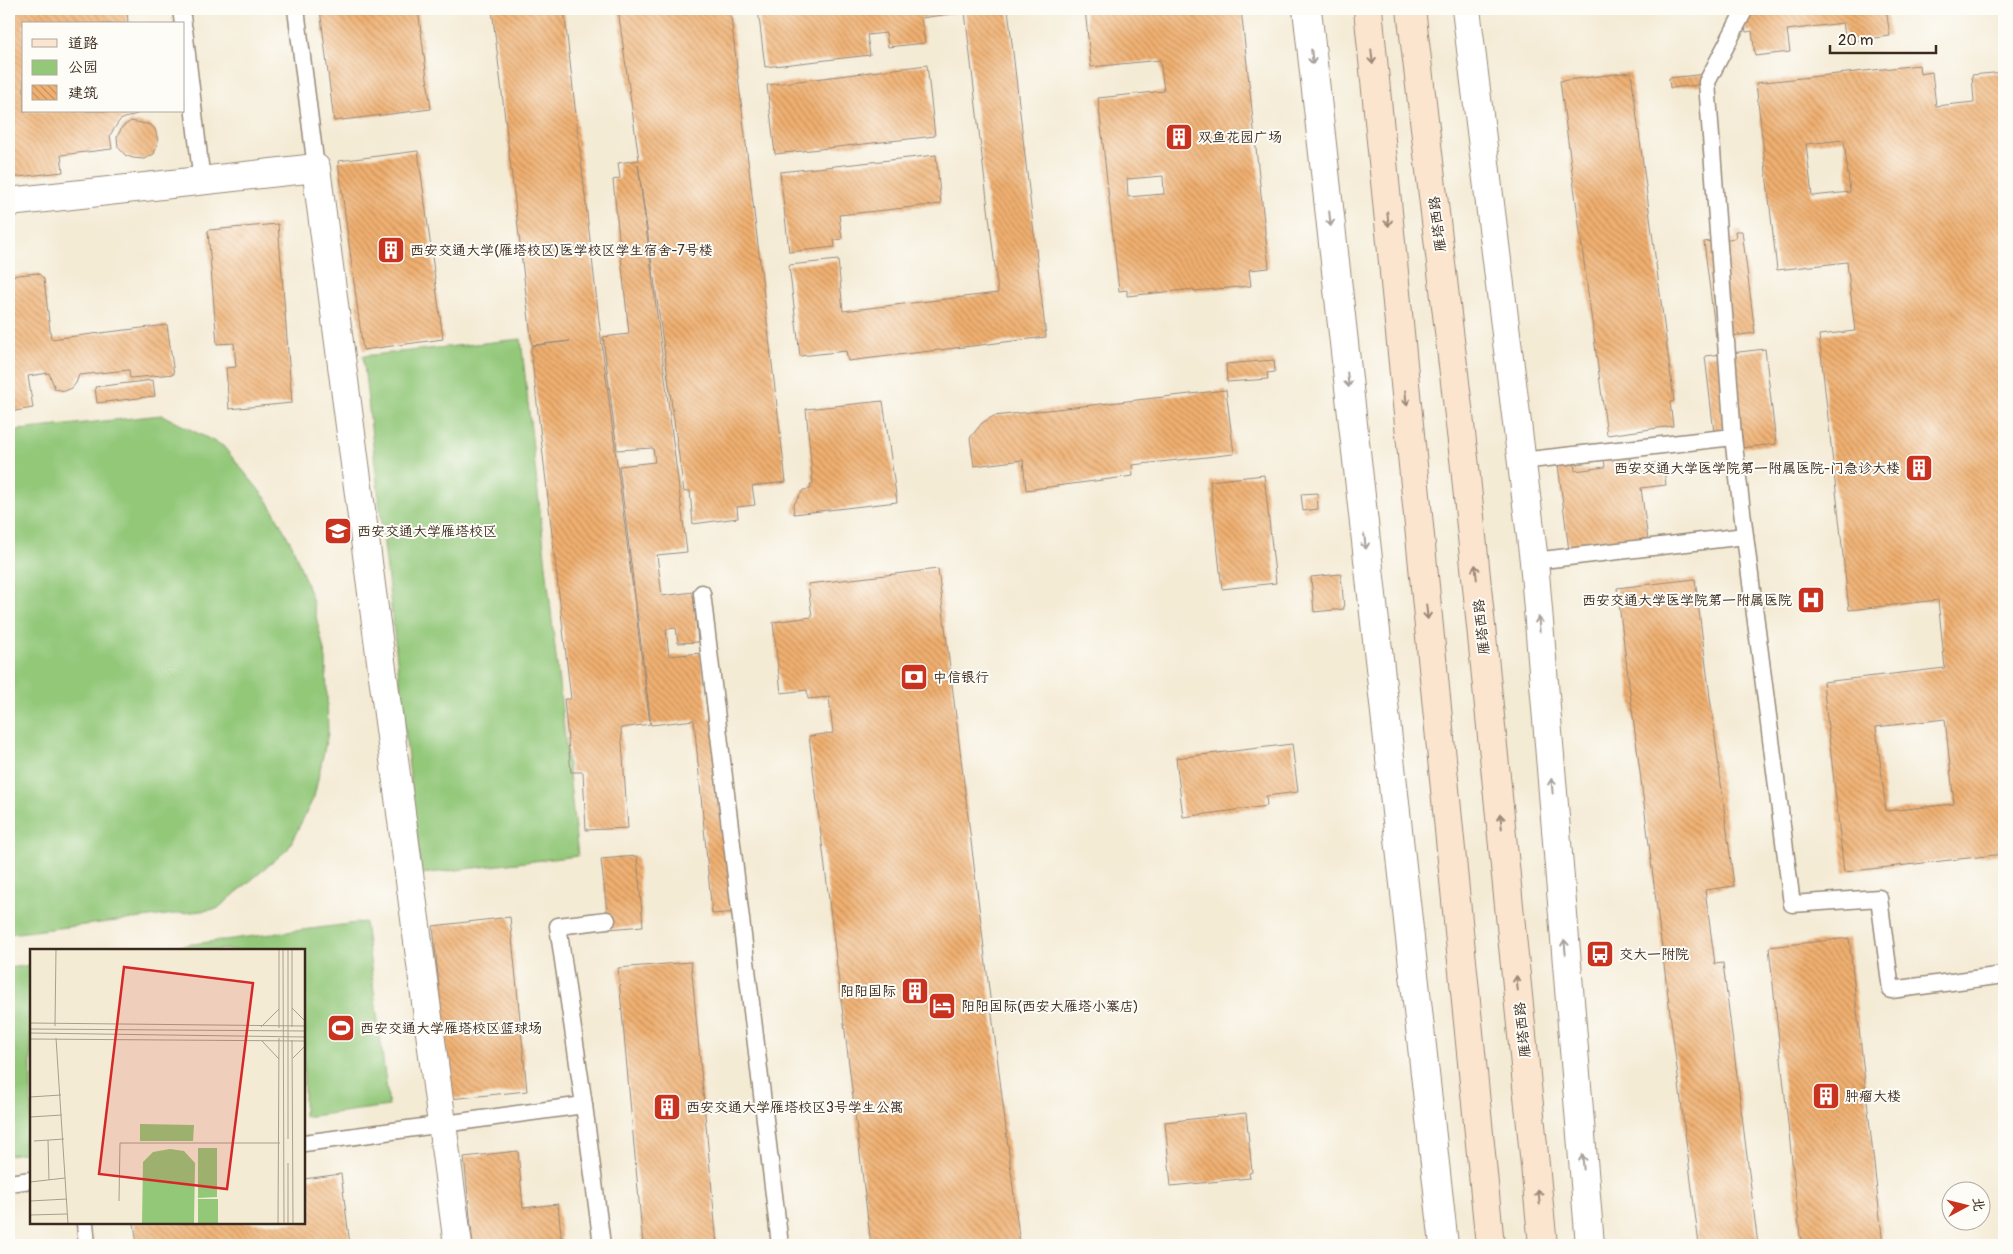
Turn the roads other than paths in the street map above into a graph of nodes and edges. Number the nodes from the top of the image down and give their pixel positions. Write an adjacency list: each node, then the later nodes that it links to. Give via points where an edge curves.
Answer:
1 (181, 9): 8 (lane)
2 (296, 9): 10 (lane)
3 (1306, 9): 30 (street, one-way to 30)
4 (1368, 9): 31 (main road, one-way to 31)
5 (1411, 9): 32 (main road, 雁塔西路, one-way to 5, via 1465,467)
6 (1466, 9): 14 (street)
7 (1745, 9): 13 (lane, via 1707,82)
8 (183, 22)
9 (185, 38): 11 (lane)
10 (316, 168): 11 (street); 21 (street)
11 (202, 182): 12 (street)
12 (9, 202)
13 (1732, 437): 14 (lane); 15 (lane)
14 (1521, 461): 16 (street)
15 (1745, 536): 16 (lane); 19 (lane, via 1792,904 1880,898 1891,990)
16 (1534, 561): 33 (street, one-way to 16)
17 (702, 593): 29 (lane)
18 (607, 920): 20 (lane, via 558,926)
19 (2004, 974)
20 (584, 1105): 21 (lane); 28 (lane)
21 (443, 1123): 22 (lane); 27 (street)
22 (305, 1143)
23 (30, 1180): 24 (lane)
24 (9, 1183)
25 (85, 1224): 26 (lane)
26 (88, 1245)
27 (458, 1245)
28 (602, 1245)
29 (780, 1245)
30 (1444, 1245)
31 (1490, 1245)
32 (1544, 1245)
33 (1590, 1245)

